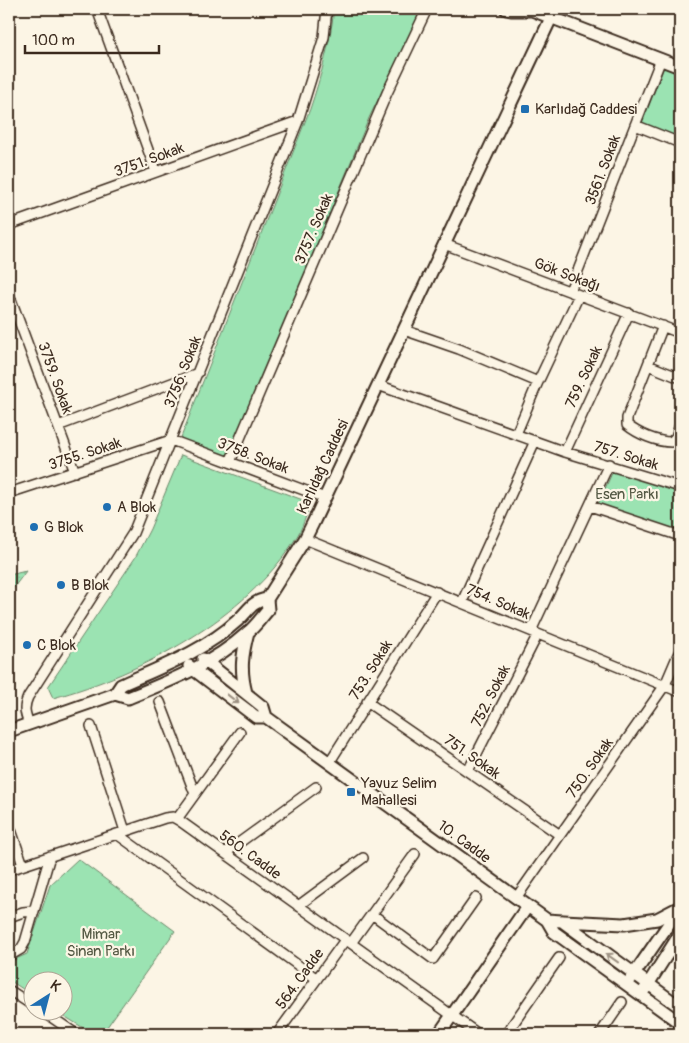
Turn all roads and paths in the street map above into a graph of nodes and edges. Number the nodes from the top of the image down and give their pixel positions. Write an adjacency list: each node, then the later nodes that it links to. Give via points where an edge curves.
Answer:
1 (97, 9): 12 (street)
2 (327, 9): 9 (street, 3756. Sokak, via 324,36)
3 (427, 9): 33 (street, 3757. Sokak, via 387,93)
4 (506, 9): 5 (main road)
5 (531, 10): 6 (main road)
6 (551, 18): 7 (main road); 14 (main road, Karlıdağ Caddesi)
7 (661, 59): 8 (main road); 10 (street, 3561. Sokak)
8 (680, 67)
9 (298, 121): 12 (street, 3751. Sokak); 23 (street, 3756. Sokak)
10 (635, 125): 11 (street); 15 (street, 3561. Sokak)
11 (680, 144)
12 (156, 172): 13 (street, 3751. Sokak)
13 (9, 225)
14 (444, 244): 15 (street, Gök Sokağı); 20 (main road, Karlıdağ Caddesi)
15 (570, 291): 17 (street, Gök Sokağı)
16 (9, 294): 28 (street, 3759. Sokak)
17 (579, 295): 18 (street, Gök Sokağı); 25 (street)
18 (629, 313): 19 (street, Gök Sokağı); 32 (street, 759. Sokak)
19 (663, 326): 21 (street, Gök Sokağı); 22 (street)
20 (404, 330): 25 (street); 26 (main road, Karlıdağ Caddesi)
21 (680, 333)
22 (648, 365): 24 (street); 27 (street, via 627,425 664,442 672,442)
23 (198, 373): 28 (street); 30 (street, 3756. Sokak)
24 (680, 378)
25 (538, 382): 29 (street)
26 (378, 386): 29 (street, 757. Sokak); 38 (main road, Karlıdağ Caddesi)
27 (680, 425)
28 (58, 426): 35 (street, 3759. Sokak)
29 (516, 434): 31 (street, 757. Sokak)
30 (171, 440): 33 (street, 3758. Sokak); 35 (street, 3755. Sokak); 59 (street, 3756. Sokak, via 133,533 28,697 24,711)
31 (535, 441): 32 (street, 757. Sokak); 44 (street)
32 (564, 452): 34 (street, 757. Sokak)
33 (230, 462): 38 (street, 3758. Sokak)
34 (609, 464): 36 (street, 757. Sokak); 39 (street, 752. Sokak)
35 (75, 472): 37 (street, 3755. Sokak)
36 (680, 487)
37 (9, 493)
38 (325, 498): 41 (main road, Karlıdağ Caddesi)
39 (590, 506): 40 (street); 46 (street, 752. Sokak)
40 (680, 536)
41 (305, 539): 42 (street, 754. Sokak); 43 (main road, Karlıdağ Caddesi)
42 (437, 592): 44 (street, 754. Sokak); 57 (street, 753. Sokak)
43 (267, 599): 45 (main road, Karlıdağ Caddesi, via 268,610); 48 (main road, Karlıdağ Caddesi, via 256,601 237,621)
44 (462, 602): 46 (street, 754. Sokak)
45 (248, 632): 50 (main road, Karlıdağ Caddesi); 54 (main road, via 242,662)
46 (534, 632): 52 (street, 754. Sokak); 64 (street, 752. Sokak)
47 (680, 650): 52 (street, 750. Sokak)
48 (194, 651): 49 (main road, Karlıdağ Caddesi); 50 (main road, 10. Cadde)
49 (180, 659): 51 (main road, 10. Cadde); 55 (main road, Karlıdağ Caddesi, via 121,684)
50 (208, 662): 51 (main road, Karlıdağ Caddesi); 54 (main road, 10. Cadde)
51 (194, 670): 55 (main road, Karlıdağ Caddesi, via 128,698); 58 (main road, 10. Cadde, one-way to 58, via 256,717)
52 (665, 685): 53 (street, 754. Sokak); 70 (street, 750. Sokak)
53 (680, 692)
54 (246, 693): 58 (main road, 10. Cadde, via 264,707)
55 (115, 694): 59 (main road, Karlıdağ Caddesi)
56 (160, 702): 66 (street)
57 (368, 702): 63 (street, 753. Sokak); 64 (street, 751. Sokak)
58 (266, 717): 63 (main road, 10. Cadde)
59 (29, 724): 61 (main road, Karlıdağ Caddesi)
60 (91, 726): 69 (street)
61 (9, 731)
62 (240, 732): 66 (street)
63 (329, 763): 78 (main road, 10. Cadde)
64 (468, 771): 70 (street, 751. Sokak)
65 (316, 786): 71 (street)
66 (195, 794): 67 (street)
67 (177, 819): 69 (street, via 164,818); 71 (street, 560. Cadde)
68 (9, 824): 75 (street)
69 (121, 832): 73 (street); 92 (street)
70 (560, 835): 78 (street, 750. Sokak)
71 (225, 853): 79 (street, 560. Cadde)
72 (416, 854): 83 (street, 564. Cadde)
73 (50, 856): 75 (street); 82 (street)
74 (363, 858): 79 (street)
75 (23, 866): 76 (street)
76 (9, 870)
77 (476, 898): 83 (street, via 433,959)
78 (516, 898): 80 (main road, 10. Cadde)
79 (298, 906): 88 (street, 560. Cadde)
80 (528, 907): 85 (main road, 10. Cadde); 100 (main road)
81 (680, 907): 86 (main road, via 656,919 624,924); 91 (main road)
82 (34, 911): 84 (street); 89 (street, via 25,942 21,949)
83 (372, 914): 88 (street, 564. Cadde)
84 (9, 916)
85 (547, 920): 86 (main road); 93 (main road, 10. Cadde, via 554,932)
86 (562, 921): 91 (main road, one-way to 86)
87 (680, 934): 94 (main road)
88 (348, 941): 92 (street, 564. Cadde); 100 (street, 560. Cadde)
89 (9, 956)
90 (559, 958): 107 (street)
91 (634, 974): 93 (main road); 94 (main road)
92 (317, 979): 104 (street, 564. Cadde)
93 (626, 984): 96 (main road, 10. Cadde)
94 (648, 984): 96 (main road); 99 (main road)
95 (9, 990): 97 (street)
96 (641, 995): 102 (main road, 10. Cadde)
97 (22, 998)
98 (622, 1002): 108 (street)
99 (680, 1007)
100 (452, 1016): 105 (main road); 106 (street, 560. Cadde)
101 (56, 1020): 103 (street)
102 (680, 1024)
103 (76, 1034)
104 (279, 1034)
105 (439, 1034)
106 (478, 1034)
107 (506, 1034)
108 (600, 1034)

